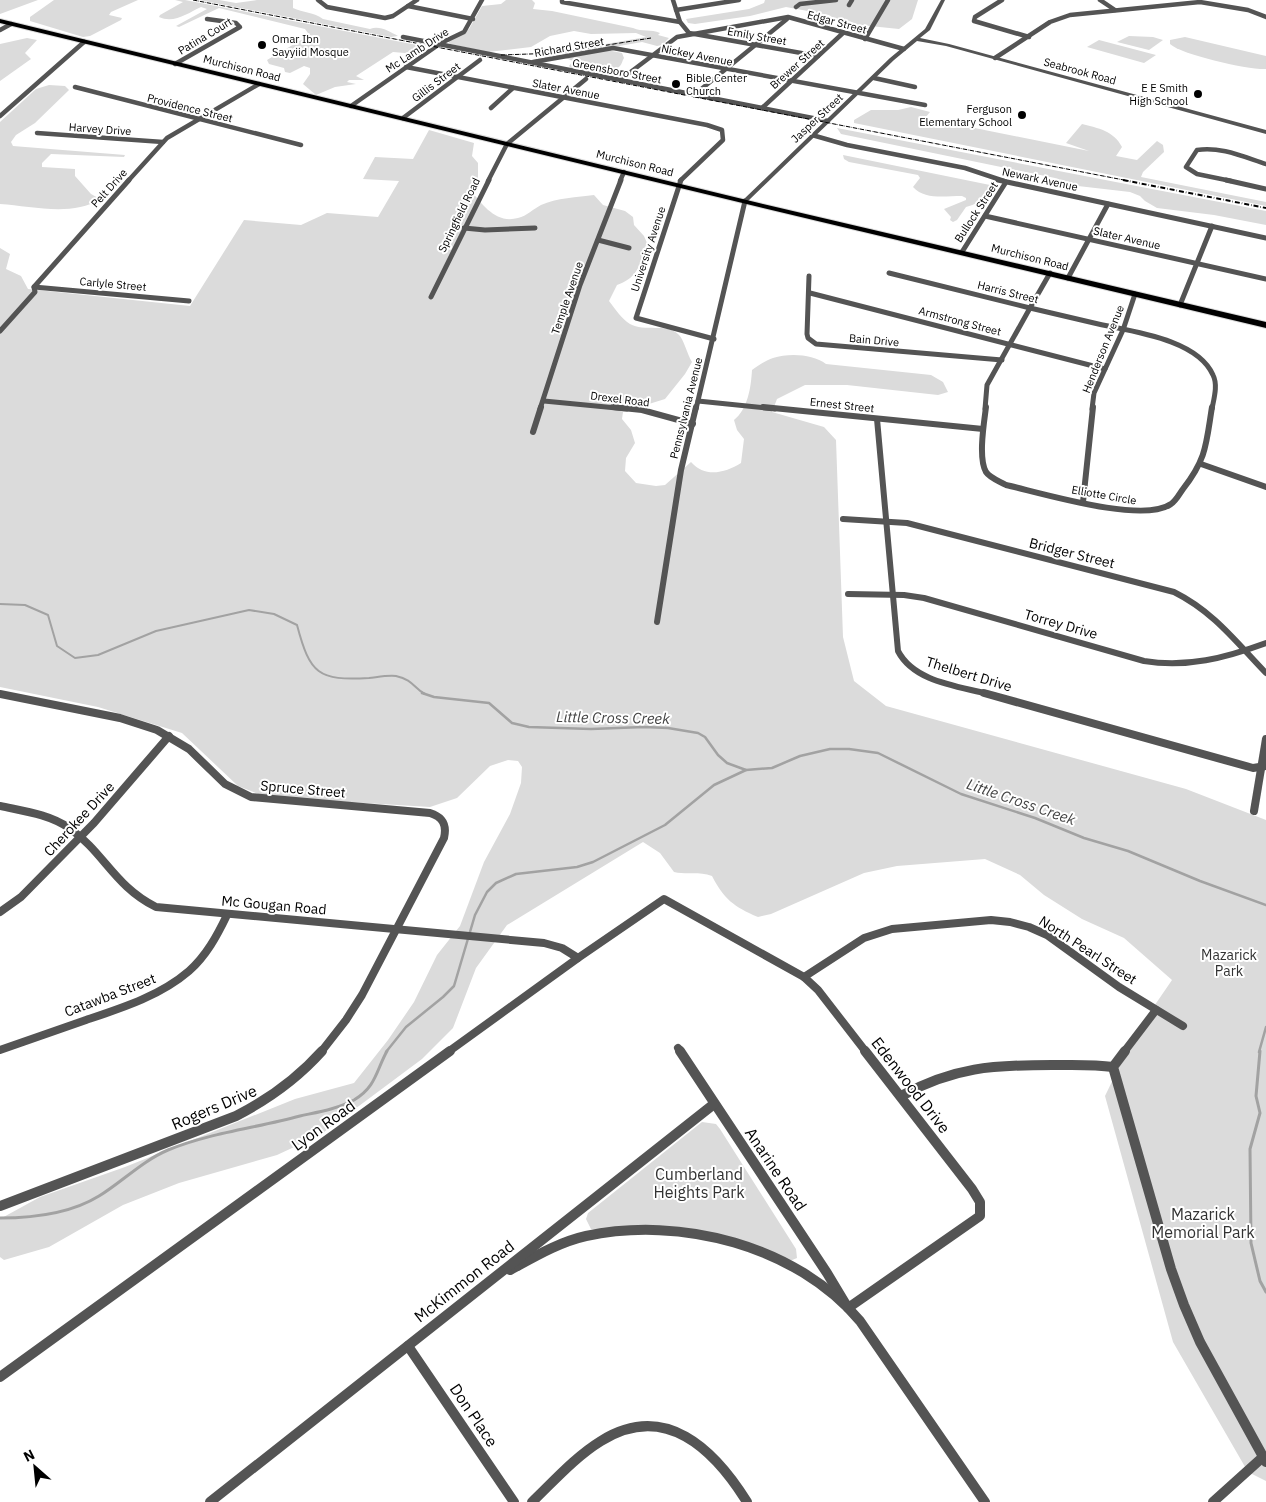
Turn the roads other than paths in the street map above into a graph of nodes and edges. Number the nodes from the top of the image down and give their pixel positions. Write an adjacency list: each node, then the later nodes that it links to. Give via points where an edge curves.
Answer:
1 (318, 0): 15 (street, via 332,8 383,18 393,16)
2 (417, 0): 15 (street)
3 (482, 0): 23 (street, Mc Lamb Drive)
4 (562, 0): 25 (street)
5 (673, 0): 18 (street)
6 (739, 0): 18 (street)
7 (836, 0): 16 (street)
8 (852, 0): 14 (street)
9 (888, 0): 34 (street)
10 (943, 0): 35 (street, Jasper Street, via 931,26)
11 (1002, 0): 33 (street, via 975,17 974,21)
12 (1100, 0): 19 (street)
13 (1236, 3): 17 (street)
14 (849, 4)
15 (408, 6): 23 (street)
16 (796, 7)
17 (1232, 7): 19 (street, via 1194,2); 20 (street)
18 (676, 10): 25 (street)
19 (1115, 10): 33 (street, via 1063,17)
20 (1266, 17)
21 (788, 18): 29 (street, Edgar Street); 31 (street, Edgar Street); 38 (street)
22 (207, 19): 46 (street, Patina Court, via 233,22 240,27)
23 (473, 19): 37 (street, Mc Lamb Drive, via 464,32)
24 (0, 21): 27 (main road, Murchison Road)
25 (680, 22): 31 (street)
26 (837, 22): 29 (street)
27 (12, 24): 28 (street); 36 (main road, Murchison Road)
28 (0, 30)
29 (832, 30): 30 (street, Edgar Street)
30 (843, 33): 34 (street, Edgar Street); 42 (street, Brewer Street)
31 (693, 34): 38 (street, Emily Street); 41 (street, Edgar Street, via 677,37)
32 (403, 37): 37 (street, Greensboro Street)
33 (1029, 37): 43 (street)
34 (865, 39): 40 (street, Edgar Street)
35 (917, 39): 40 (street, Jasper Street); 43 (street, Seabrook Road)
36 (84, 42): 46 (main road, Murchison Road); 65 (street)
37 (439, 44): 45 (street, Greensboro Street); 47 (street, Mc Lamb Drive)
38 (754, 45): 42 (street, Emily Street); 48 (street)
39 (613, 48): 41 (street, Nickey Avenue); 45 (street, Richard Street)
40 (904, 49): 50 (street, Jasper Street)
41 (654, 55): 48 (street, Nickey Avenue); 52 (street)
42 (818, 56): 53 (street, Brewer Street)
43 (995, 58): 69 (street, Seabrook Road)
44 (480, 60): 49 (street, Gillis Street)
45 (529, 63): 52 (street, Greensboro Street)
46 (175, 64): 54 (main road, Murchison Road)
47 (406, 67): 49 (street, Slater Avenue); 62 (street, Mc Lamb Drive)
48 (725, 69): 53 (street, Nickey Avenue); 59 (street)
49 (458, 77): 57 (street, Slater Avenue); 66 (street, Gillis Street)
50 (874, 78): 55 (street); 58 (street, Jasper Street)
51 (586, 79): 60 (street)
52 (620, 80): 59 (street, Greensboro Street)
53 (791, 81): 58 (street, Nickey Avenue); 64 (street, Brewer Street)
54 (259, 84): 62 (main road, Murchison Road); 67 (street, Pelt Drive)
55 (915, 86)
56 (75, 87): 67 (street, Providence Street)
57 (513, 88): 60 (street, Slater Avenue); 63 (street)
58 (858, 94): 61 (street, Nickey Avenue); 68 (street, Jasper Street)
59 (694, 95): 64 (street, Greensboro Street)
60 (563, 98): 73 (street); 78 (street, Slater Avenue, via 722,130 723,140)
61 (925, 105)
62 (351, 106): 66 (main road, Murchison Road)
63 (490, 108)
64 (762, 108): 68 (street, Greensboro Street)
65 (0, 116)
66 (403, 118): 73 (main road, Murchison Road)
67 (199, 119): 72 (street, Pelt Drive); 74 (street, Providence Street)
68 (828, 121): 71 (street, Jasper Street)
69 (1266, 132)
70 (36, 133): 72 (street, Harvey Drive)
71 (812, 135): 77 (street, Newark Avenue, via 965,168); 80 (street, Jasper Street)
72 (163, 142): 97 (street, Pelt Drive)
73 (507, 144): 76 (main road, Murchison Road); 84 (street, Springfield Road)
74 (301, 145)
75 (1266, 164): 79 (street, via 1204,148 1197,150 1186,167 1197,174)
76 (624, 172): 78 (main road, Murchison Road); 87 (street, Temple Avenue)
77 (1006, 182): 81 (street, Newark Avenue); 82 (street, Bullock Street)
78 (679, 185): 80 (main road, Murchison Road); 107 (street, University Avenue, via 636,318)
79 (1266, 189)
80 (745, 201): 90 (main road, Murchison Road); 107 (street, Pennsylvania Avenue)
81 (1108, 204): 83 (street, Newark Avenue); 88 (street)
82 (985, 216): 88 (street, Slater Avenue); 90 (street, Bullock Street)
83 (1212, 226): 86 (street, Newark Avenue); 91 (street)
84 (464, 228): 85 (street); 100 (street, Springfield Road)
85 (535, 228)
86 (1266, 238)
87 (598, 240): 89 (street); 111 (street, Temple Avenue, via 580,285)
88 (1088, 240): 91 (street, Slater Avenue); 95 (street)
89 (629, 248)
90 (962, 252): 93 (main road, Murchison Road)
91 (1197, 264): 96 (street, Slater Avenue); 102 (street)
92 (889, 273): 103 (street, Harris Street)
93 (1050, 273): 95 (main road, Murchison Road); 103 (street, Elliotte Circle)
94 (809, 276): 98 (street, Bain Drive)
95 (1068, 278): 99 (main road, Murchison Road)
96 (1266, 279)
97 (34, 287): 101 (street, Carlyle Street); 106 (street, Pelt Drive, via 35,292)
98 (810, 293): 108 (street, Armstrong Street); 109 (street, Bain Drive, via 807,336 816,344)
99 (1135, 294): 102 (main road, Murchison Road); 105 (street, Henderson Avenue)
100 (430, 297)
101 (189, 301)
102 (1180, 305): 104 (main road, Murchison Road)
103 (1031, 308): 105 (street, Harris Street); 108 (street, Elliotte Circle)
104 (1266, 325)
105 (1122, 330): 110 (street, Henderson Avenue); 117 (street, Elliotte Circle, via 1183,348 1204,362 1213,374 1216,388 1206,453)
106 (0, 331)
107 (714, 340): 112 (street, Pennsylvania Avenue)
108 (1011, 345): 109 (street, Elliotte Circle); 110 (street, Armstrong Street)
109 (1002, 360): 115 (street, Elliotte Circle, via 987,385)
110 (1105, 369): 119 (street, Henderson Avenue, via 1094,393)
111 (544, 401): 114 (street, Drexel Road, via 642,410); 116 (street, Temple Avenue)
112 (698, 401): 113 (street, Ernest Street); 114 (street, Pennsylvania Avenue)
113 (877, 418): 115 (street, Ernest Street); 121 (street, Thelbert Drive)
114 (693, 424): 124 (street, Pennsylvania Avenue, via 681,470)
115 (984, 429): 119 (street, Elliotte Circle, via 982,461 991,477 1012,487)
116 (533, 432)
117 (1201, 464): 118 (street); 119 (street, Elliotte Circle, via 1175,500 1164,507 1134,511)
118 (1266, 487)
119 (1083, 502)
120 (843, 519): 121 (street, Bridger Street)
121 (885, 521): 123 (street, Thelbert Drive); 126 (street, Bridger Street, via 907,523 1174,592 1209,613)
122 (848, 594): 123 (street, Torrey Drive)
123 (892, 594): 126 (street, Torrey Drive, via 924,598 1155,664 1197,664); 131 (street, Thelbert Drive, via 897,648 902,660 922,674 1253,768)
124 (657, 622)
125 (1266, 643): 126 (street, Torrey Drive)
126 (1245, 650): 127 (street, Bridger Street)
127 (1266, 673)
128 (0, 694): 129 (street, Spruce Street, via 120,718)
129 (169, 736): 134 (street, Spruce Street, via 189,749 225,784 251,797 430,813 440,817); 135 (street, Cherokee Drive)
130 (1266, 739): 131 (street)
131 (1264, 766): 133 (street)
132 (0, 806): 135 (street, Mc Gougan Road, via 42,815)
133 (1254, 811)
134 (445, 824): 139 (street, Rogers Drive, via 444,838)
135 (80, 837): 137 (street, Cherokee Drive, via 21,896); 138 (street, Mc Gougan Road, via 128,892 146,903 167,909)
136 (664, 899): 140 (street, Lyon Road); 141 (street, Edenwood Drive)
137 (0, 912)
138 (227, 915): 139 (street, Mc Gougan Road); 145 (street, Catawba Street, via 201,959 170,986 145,999)
139 (396, 930): 140 (street, Mc Gougan Road, via 550,944); 149 (street, Rogers Drive, via 362,997 332,1040 299,1077 270,1099 196,1132)
140 (578, 958): 153 (street, Lyon Road)
141 (804, 977): 142 (street, North Pearl Street, via 864,938 892,928 997,920 1041,932); 147 (street, Edenwood Drive, via 818,990)
142 (1156, 1010): 143 (street, North Pearl Street); 146 (street)
143 (1182, 1026)
144 (678, 1048): 148 (street, Anarine Road)
145 (0, 1050)
146 (1113, 1067): 147 (street, via 986,1065 948,1074); 154 (street, via 1184,1305 1200,1342)
147 (901, 1096): 151 (street, Edenwood Drive, via 972,1189 980,1202 980,1216)
148 (714, 1104): 150 (street, McKimmon Road); 151 (street, Anarine Road)
149 (0, 1206)
150 (498, 1276): 151 (street, Anarine Road, via 554,1247 585,1236 618,1231 665,1231 714,1238 772,1256 814,1280); 152 (street, McKimmon Road)
151 (848, 1308): 161 (street, Anarine Road)
152 (408, 1346): 155 (street, McKimmon Road); 158 (street, Don Place)
153 (0, 1377)
154 (1264, 1459): 162 (street)
155 (234, 1483): 156 (street, McKimmon Road); 157 (street, McKimmon Road)
156 (210, 1502)
157 (219, 1502)
158 (514, 1502)
159 (532, 1502): 160 (street, via 595,1445 609,1436 641,1427 665,1428 696,1441 723,1464)
160 (747, 1502)
161 (985, 1502)
162 (1213, 1502)

